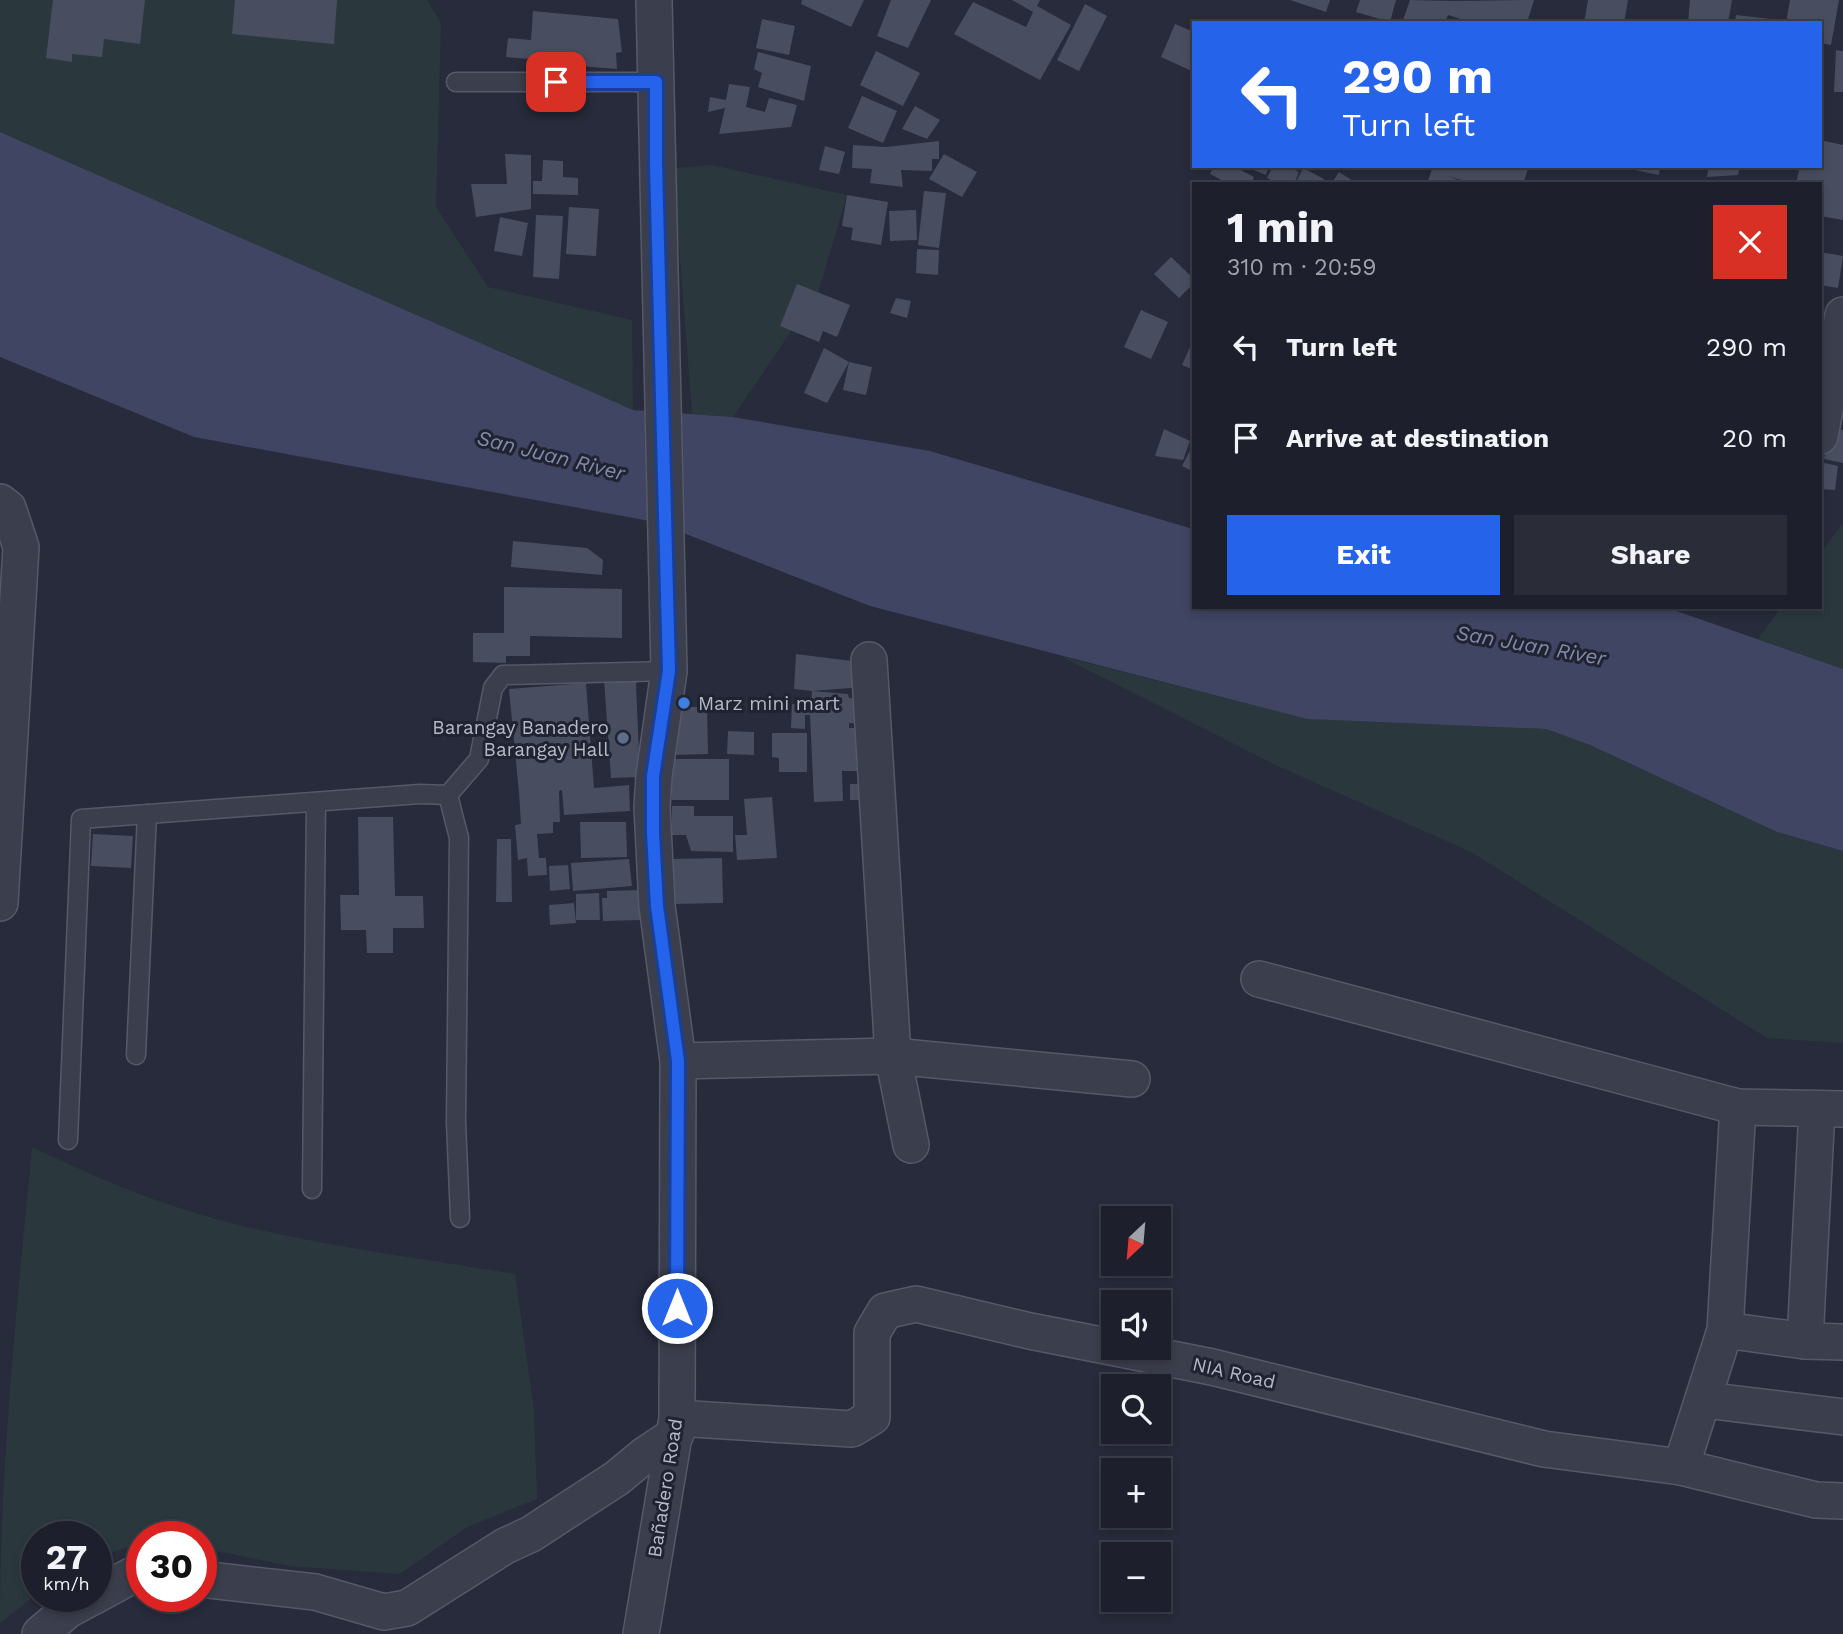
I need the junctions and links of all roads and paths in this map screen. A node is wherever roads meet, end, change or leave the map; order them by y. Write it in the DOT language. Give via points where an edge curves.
graph roads {
  1 [pos="654,0"];
  2 [pos="456,82"];
  3 [pos="656,82"];
  4 [pos="1843,316"];
  5 [pos="1822,426"];
  6 [pos="0,502"];
  7 [pos="869,660"];
  8 [pos="669,671"];
  9 [pos="448,795"];
  10 [pos="316,802"];
  11 [pos="147,814"];
  12 [pos="0,903"];
  13 [pos="1259,979"];
  14 [pos="136,1055"];
  15 [pos="893,1056"];
  16 [pos="678,1061"];
  17 [pos="1132,1079"];
  18 [pos="1738,1107"];
  19 [pos="1830,1109"];
  20 [pos="68,1140"];
  21 [pos="911,1146"];
  22 [pos="312,1189"];
  23 [pos="460,1218"];
  24 [pos="1725,1330"];
  25 [pos="1805,1341"];
  26 [pos="1843,1342"];
  27 [pos="1705,1400"];
  28 [pos="1843,1417"];
  29 [pos="676,1426"];
  30 [pos="1681,1467"];
  31 [pos="1843,1501"];
  32 [pos="217,1582"];
  33 [pos="66,1612"];
  34 [pos="40,1634"];
  35 [pos="641,1634"];
  1 -- 3 [label="street, Bañadero Road"];
  2 -- 3 [label="lane"];
  3 -- 8 [label="street, Bañadero Road"];
  4 -- 5 [label="street"];
  6 -- 12 [label="street" via="8,508 21,547"];
  7 -- 15 [label="street"];
  8 -- 9 [label="lane" via="503,675 493,688 479,759"];
  8 -- 16 [label="street, Bañadero Road" via="653,776 653,833 657,906"];
  9 -- 10 [label="lane"];
  9 -- 23 [label="lane" via="459,838 456,1122"];
  10 -- 11 [label="lane"];
  10 -- 22 [label="lane"];
  11 -- 14 [label="lane"];
  11 -- 20 [label="lane" via="80,819"];
  13 -- 18 [label="street"];
  15 -- 16 [label="street"];
  15 -- 17 [label="street"];
  15 -- 21 [label="street"];
  16 -- 29 [label="street, Bañadero Road"];
  18 -- 19 [label="street"];
  18 -- 24 [label="street"];
  19 -- 25 [label="street"];
  24 -- 25 [label="street"];
  24 -- 27 [label="street"];
  25 -- 26 [label="street"];
  27 -- 28 [label="street"];
  27 -- 30 [label="street"];
  29 -- 30 [label="street, NIA Road" via="852,1429 872,1417 872,1333 884,1311 916,1304 1030,1332 1212,1367 1544,1449"];
  29 -- 32 [label="street" via="617,1478 407,1608 384,1612 315,1592"];
  29 -- 35 [label="street, Bañadero Road"];
  30 -- 31 [label="street, NIA Road" via="1816,1500"];
  33 -- 34 [label="street"];
}
